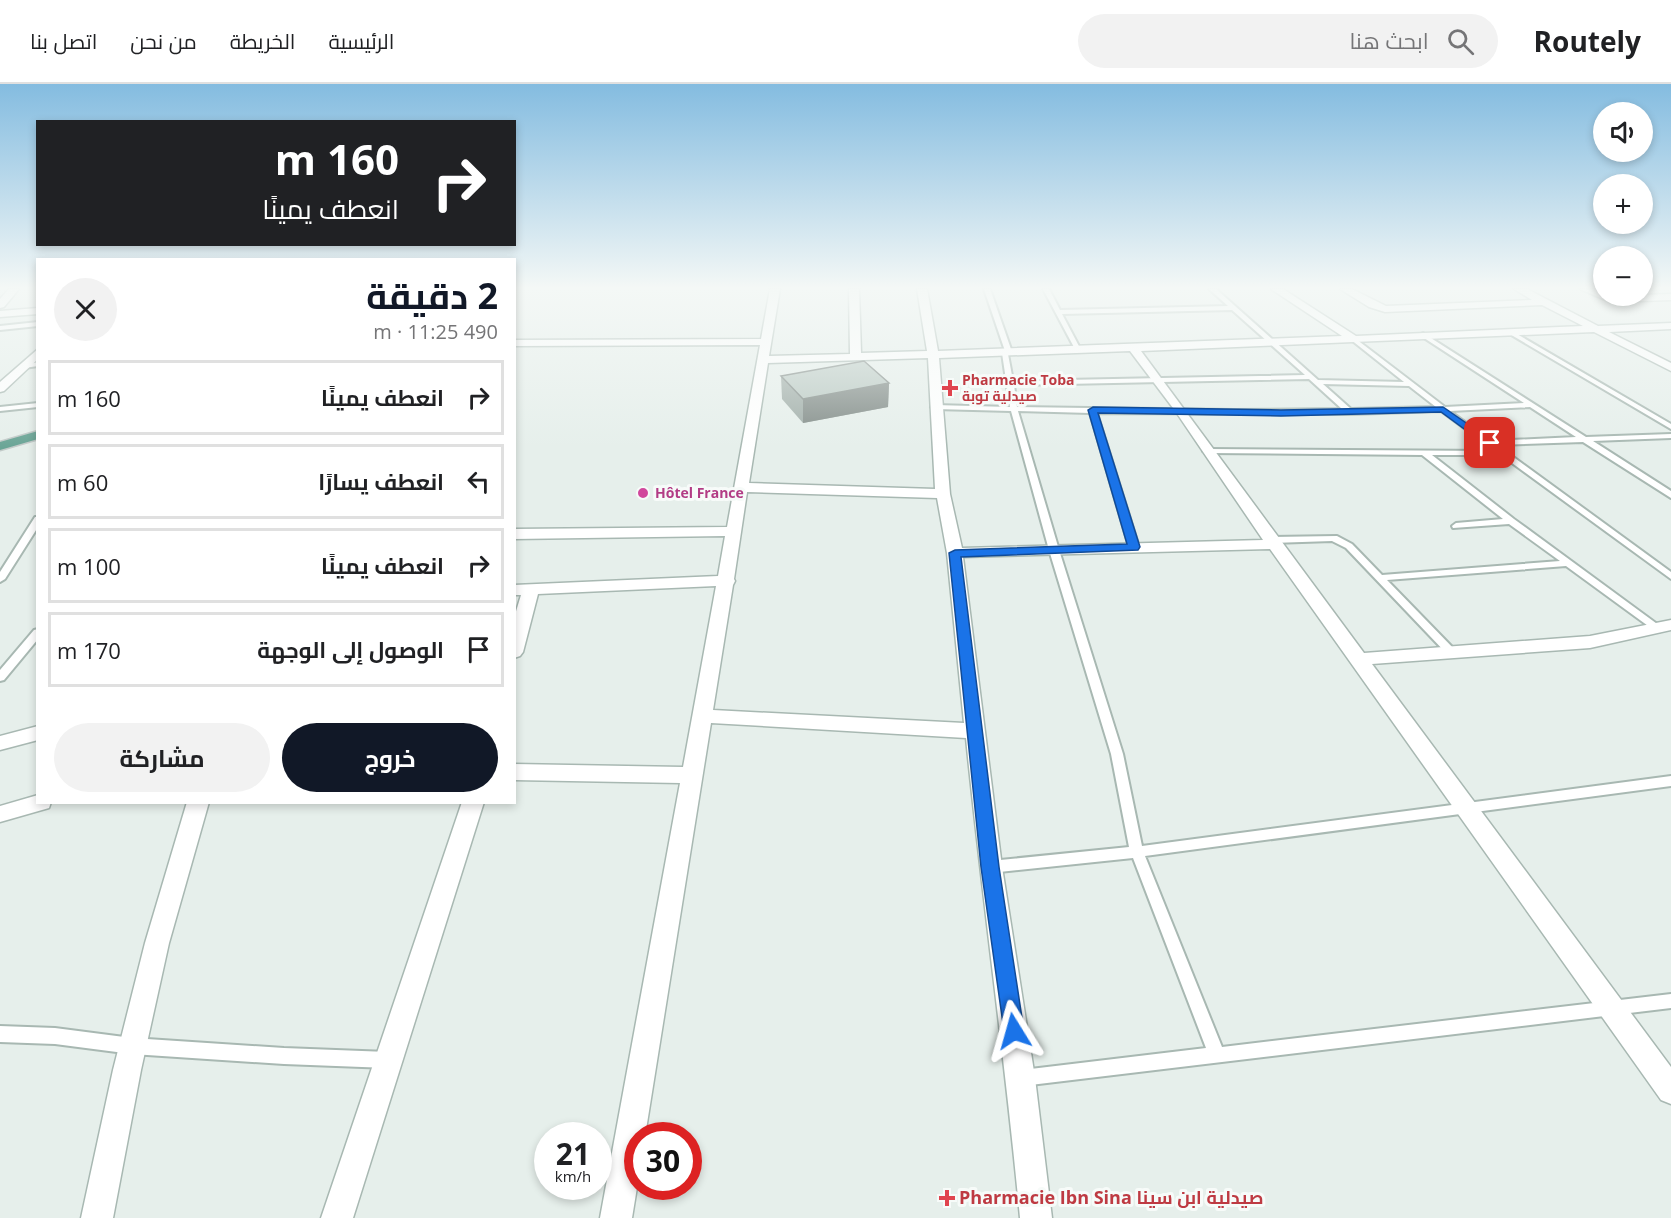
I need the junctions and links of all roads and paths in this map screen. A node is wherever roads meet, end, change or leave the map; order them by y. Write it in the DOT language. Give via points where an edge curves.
graph roads {
  1 [pos="767,342"];
  2 [pos="856,342"];
  3 [pos="931,342"];
  4 [pos="1004,342"];
  5 [pos="1074,342"];
  6 [pos="1270,342"];
  7 [pos="1357,342"];
  8 [pos="1434,342"];
  9 [pos="1527,342"];
  10 [pos="1622,342"];
  11 [pos="519,343"];
  12 [pos="1133,348"];
  13 [pos="1078,350"];
  14 [pos="766,351"];
  15 [pos="1007,352"];
  16 [pos="36,354"];
  17 [pos="933,354"];
  18 [pos="856,357"];
  19 [pos="36,364"];
  20 [pos="24,366"];
  21 [pos="1671,368"];
  22 [pos="1157,380"];
  23 [pos="1312,380"];
  24 [pos="1009,383"];
  25 [pos="1410,384"];
  26 [pos="0,388"];
  27 [pos="36,405"];
  28 [pos="1532,405"];
  29 [pos="935,407"];
  30 [pos="0,409"];
  31 [pos="1014,409"];
  32 [pos="1093,410"];
  33 [pos="1443,410"];
  34 [pos="1182,411"];
  35 [pos="1350,412"];
  36 [pos="1671,427"];
  37 [pos="36,436"];
  38 [pos="1671,436"];
  39 [pos="1586,440"];
  40 [pos="1490,443"];
  41 [pos="0,445"];
  42 [pos="1207,451"];
  43 [pos="1425,453"];
  44 [pos="1503,453"];
  45 [pos="740,487"];
  46 [pos="943,494"];
  47 [pos="1671,495"];
  48 [pos="1511,521"];
  49 [pos="36,522"];
  50 [pos="1456,526"];
  51 [pos="735,531"];
  52 [pos="516,534"];
  53 [pos="1274,542"];
  54 [pos="1134,547"];
  55 [pos="1054,550"];
  56 [pos="955,553"];
  57 [pos="1567,563"];
  58 [pos="1671,576"];
  59 [pos="1379,578"];
  60 [pos="0,579"];
  61 [pos="727,581"];
  62 [pos="523,590"];
  63 [pos="1665,627"];
  64 [pos="36,634"];
  65 [pos="516,638"];
  66 [pos="1452,653"];
  67 [pos="17,656"];
  68 [pos="0,659"];
  69 [pos="1358,659"];
  70 [pos="0,677"];
  71 [pos="701,716"];
  72 [pos="975,730"];
  73 [pos="36,734"];
  74 [pos="0,743"];
  75 [pos="516,772"];
  76 [pos="690,775"];
  77 [pos="1671,781"];
  78 [pos="36,803"];
  79 [pos="197,804"];
  80 [pos="472,804"];
  81 [pos="1467,808"];
  82 [pos="0,814"];
  83 [pos="1137,852"];
  84 [pos="990,867"];
  85 [pos="1671,1001"];
  86 [pos="1610,1007"];
  87 [pos="0,1034"];
  88 [pos="132,1046"];
  89 [pos="1217,1055"];
  90 [pos="388,1060"];
  91 [pos="1021,1078"];
  92 [pos="1671,1090"];
  93 [pos="97,1218"];
  94 [pos="337,1218"];
  95 [pos="616,1218"];
  96 [pos="1036,1218"];
  1 -- 14 [label="street"];
  2 -- 18 [label="street"];
  3 -- 17 [label="street"];
  4 -- 15 [label="lane"];
  5 -- 13 [label="lane"];
  6 -- 12 [label="street"];
  6 -- 23 [label="lane"];
  7 -- 25 [label="lane"];
  8 -- 28 [label="lane"];
  9 -- 36 [label="lane"];
  10 -- 21 [label="street"];
  11 -- 14 [label="street"];
  12 -- 13 [label="street"];
  12 -- 22 [label="street"];
  13 -- 15 [label="street"];
  14 -- 18 [label="street"];
  14 -- 45 [label="street"];
  15 -- 17 [label="street"];
  15 -- 24 [label="lane"];
  16 -- 20 [label="street"];
  17 -- 18 [label="street"];
  17 -- 29 [label="street"];
  19 -- 20 [label="lane"];
  20 -- 26 [label="street"];
  22 -- 23 [label="lane"];
  22 -- 24 [label="lane"];
  22 -- 34 [label="street"];
  23 -- 25 [label="lane"];
  23 -- 35 [label="lane"];
  24 -- 31 [label="lane"];
  25 -- 33 [label="lane"];
  27 -- 30 [label="lane"];
  28 -- 33 [label="lane"];
  28 -- 39 [label="lane"];
  29 -- 31 [label="lane"];
  29 -- 46 [label="street"];
  31 -- 32 [label="lane"];
  31 -- 55 [label="lane"];
  32 -- 34 [label="lane"];
  32 -- 54 [label="lane"];
  33 -- 35 [label="lane"];
  33 -- 40 [label="lane"];
  34 -- 35 [label="lane"];
  34 -- 42 [label="street"];
  37 -- 41 [label="main road"];
  38 -- 39 [label="lane"];
  39 -- 40 [label="lane"];
  39 -- 47 [label="lane"];
  40 -- 44 [label="lane"];
  42 -- 43 [label="lane"];
  42 -- 53 [label="street"];
  43 -- 44 [label="lane"];
  43 -- 48 [label="lane"];
  44 -- 58 [label="lane"];
  45 -- 46 [label="street"];
  45 -- 51 [label="street"];
  46 -- 56 [label="street"];
  48 -- 50 [label="lane"];
  48 -- 57 [label="lane"];
  49 -- 60 [label="lane"];
  51 -- 52 [label="street"];
  51 -- 61 [label="street"];
  53 -- 54 [label="street"];
  53 -- 59 [label="lane" via="1334,538 1349,546"];
  53 -- 69 [label="street"];
  54 -- 55 [label="street"];
  55 -- 56 [label="street"];
  55 -- 83 [label="lane" via="1117,754"];
  56 -- 72 [label="street"];
  57 -- 59 [label="lane"];
  57 -- 63 [label="lane"];
  59 -- 66 [label="lane"];
  61 -- 62 [label="street"];
  61 -- 71 [label="street"];
  62 -- 65 [label="street"];
  63 -- 66 [label="street" via="1590,642"];
  64 -- 67 [label="lane"];
  66 -- 69 [label="street"];
  67 -- 68 [label="lane"];
  67 -- 70 [label="lane"];
  69 -- 81 [label="street"];
  71 -- 72 [label="street"];
  71 -- 76 [label="street"];
  72 -- 84 [label="street"];
  73 -- 74 [label="street"];
  75 -- 76 [label="street"];
  76 -- 95 [label="street"];
  77 -- 81 [label="lane"];
  78 -- 82 [label="street"];
  79 -- 88 [label="street"];
  80 -- 90 [label="street"];
  81 -- 83 [label="lane"];
  81 -- 86 [label="street"];
  83 -- 84 [label="lane"];
  83 -- 89 [label="lane"];
  84 -- 91 [label="street"];
  85 -- 86 [label="lane"];
  86 -- 89 [label="lane"];
  86 -- 92 [label="street"];
  87 -- 88 [label="lane"];
  88 -- 90 [label="lane"];
  88 -- 93 [label="street"];
  89 -- 91 [label="lane"];
  90 -- 94 [label="street"];
  91 -- 96 [label="street"];
}
